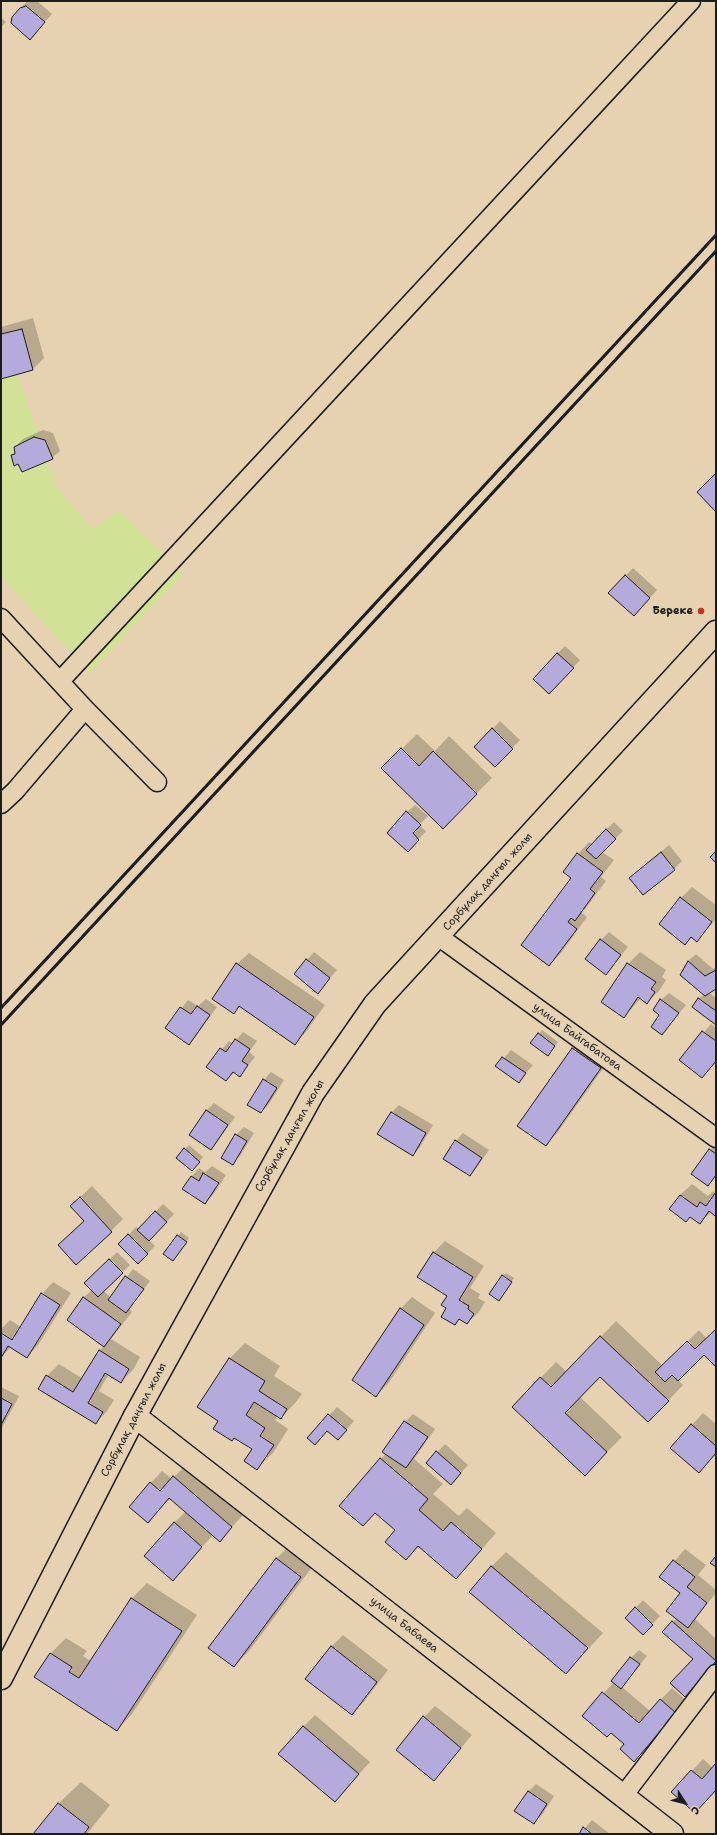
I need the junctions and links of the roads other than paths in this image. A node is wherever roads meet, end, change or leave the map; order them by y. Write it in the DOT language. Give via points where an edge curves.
graph roads {
  1 [pos="691,1"];
  2 [pos="1,618"];
  3 [pos="716,632"];
  4 [pos="60,680"];
  5 [pos="85,709"];
  6 [pos="157,782"];
  7 [pos="1,804"];
  8 [pos="438,936"];
  9 [pos="716,1138"];
  10 [pos="135,1416"];
  11 [pos="716,1674"];
  12 [pos="1,1678"];
  13 [pos="622,1796"];
  14 [pos="672,1834"];
  1 -- 4 [label="street"];
  2 -- 4 [label="street"];
  3 -- 8 [label="main road, Сорбұлақ даңғыл жолы"];
  4 -- 5 [label="street"];
  5 -- 6 [label="street"];
  5 -- 7 [label="street"];
  8 -- 9 [label="street, улица Байгабатова"];
  8 -- 10 [label="main road, Сорбұлақ даңғыл жолы" via="375,1004 313,1093"];
  10 -- 12 [label="main road, Сорбұлақ даңғыл жолы"];
  10 -- 13 [label="main road, улица Бабаева"];
  11 -- 13 [label="street"];
  13 -- 14 [label="main road, улица Бабаева"];
}
